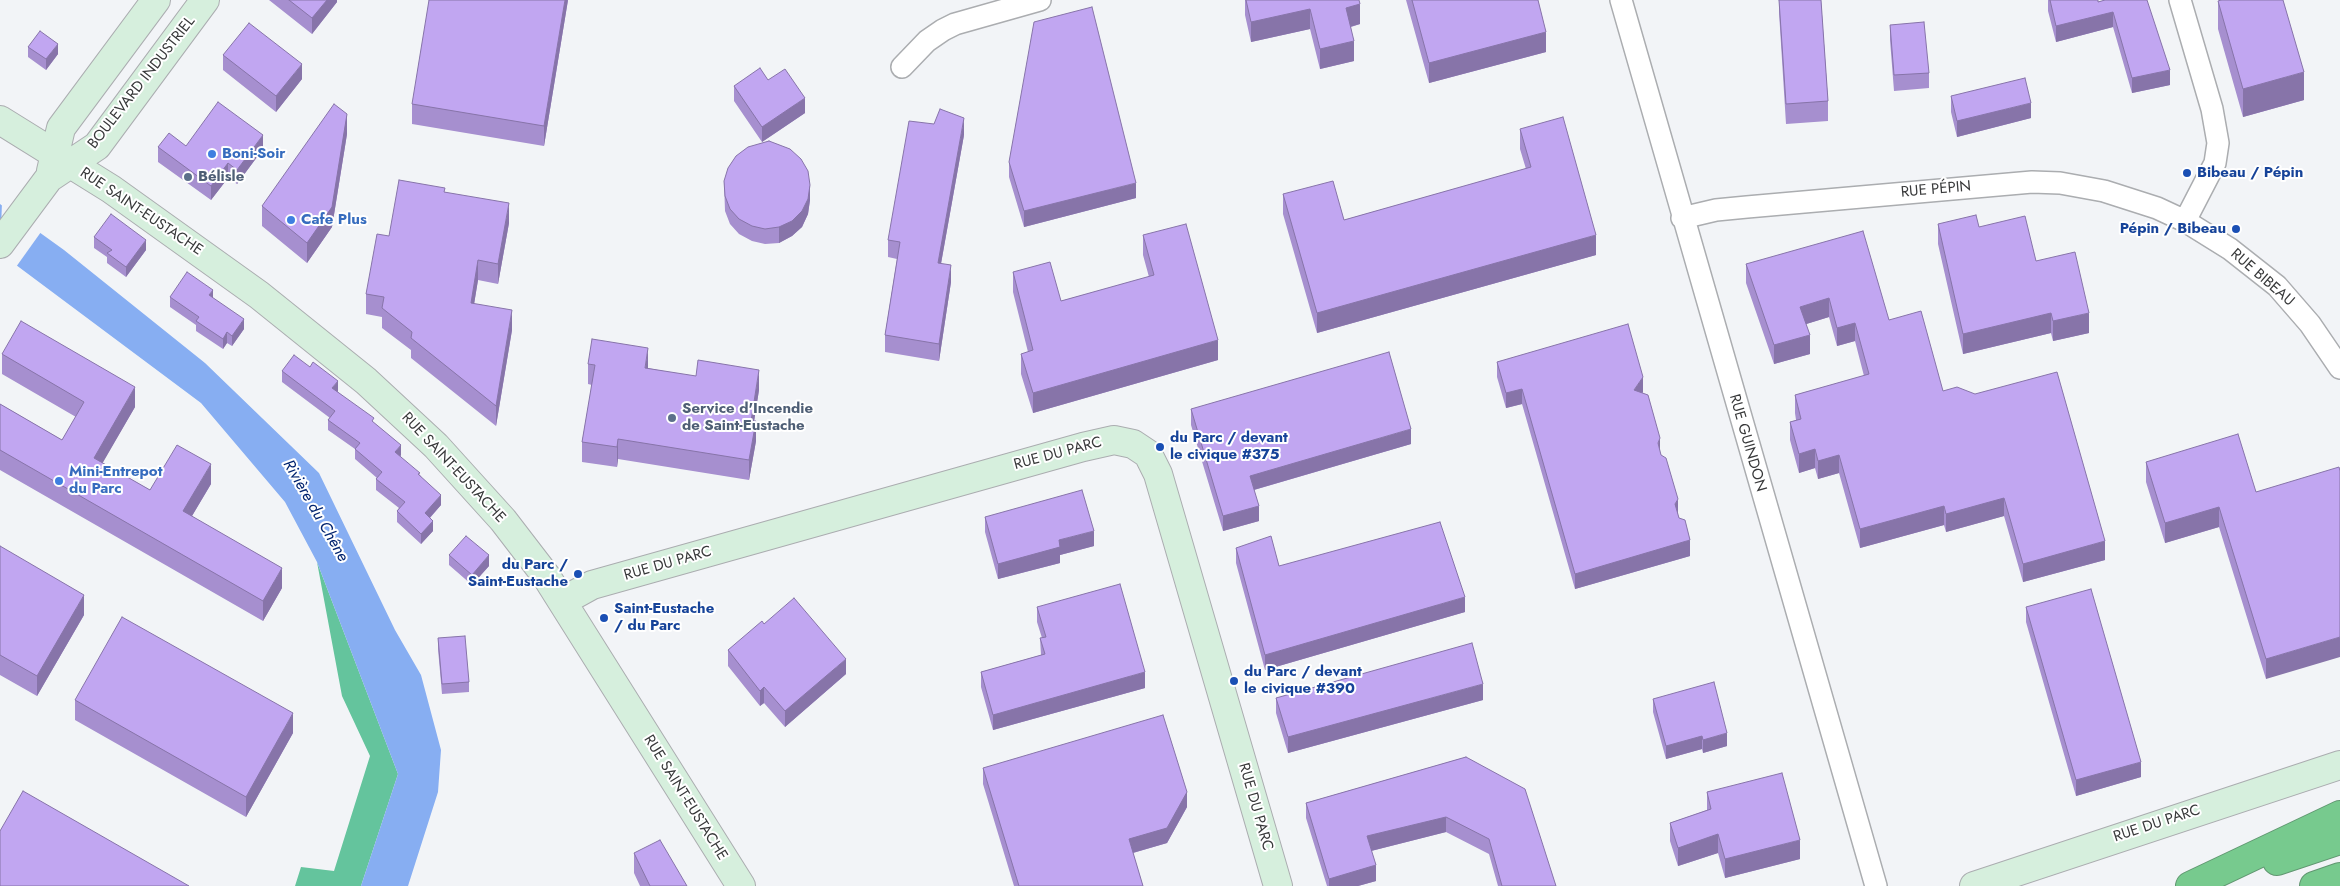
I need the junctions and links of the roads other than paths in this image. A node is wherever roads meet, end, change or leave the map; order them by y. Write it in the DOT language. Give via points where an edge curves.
graph roads {
  1 [pos="156,0"];
  2 [pos="205,0"];
  3 [pos="1040,0"];
  4 [pos="1620,0"];
  5 [pos="2180,0"];
  6 [pos="902,67"];
  7 [pos="0,120"];
  8 [pos="58,165"];
  9 [pos="1682,218"];
  10 [pos="2185,221"];
  11 [pos="0,244"];
  12 [pos="2340,368"];
  13 [pos="563,601"];
  14 [pos="2340,765"];
  15 [pos="2340,815"];
  16 [pos="2340,840"];
  17 [pos="2340,878"];
  18 [pos="741,886"];
  19 [pos="1278,886"];
  20 [pos="1876,886"];
  21 [pos="1974,886"];
  22 [pos="2190,886"];
  23 [pos="2200,886"];
  24 [pos="2314,886"];
  1 -- 8 [label="street, BOULEVARD INDUSTRIEL" via="61,128"];
  2 -- 8 [label="street, BOULEVARD INDUSTRIEL" via="97,146"];
  3 -- 6 [label="street" via="943,30 927,41"];
  4 -- 9 [label="street, RUE GUINDON"];
  5 -- 10 [label="street" via="2212,109 2218,143 2216,164"];
  7 -- 8 [label="street, RUE SAINT-EUSTACHE"];
  8 -- 11 [label="street, BOULEVARD INDUSTRIEL"];
  8 -- 13 [label="street, RUE SAINT-EUSTACHE" via="111,189 294,322 366,381 420,431 485,500 537,563"];
  9 -- 10 [label="street, RUE PÉPIN" via="1716,210 2032,182 2104,191 2158,208"];
  9 -- 20 [label="street, RUE GUINDON"];
  10 -- 12 [label="street, RUE BIBEAU" via="2230,249 2277,286 2310,324"];
  13 -- 18 [label="street, RUE SAINT-EUSTACHE"];
  13 -- 19 [label="street, RUE DU PARC" via="592,586 1091,444 1114,440 1133,444 1148,454 1156,466"];
  14 -- 21 [label="street, RUE DU PARC"];
  15 -- 22 [label="highway"];
  16 -- 23 [label="highway"];
  17 -- 24 [label="highway"];
}
